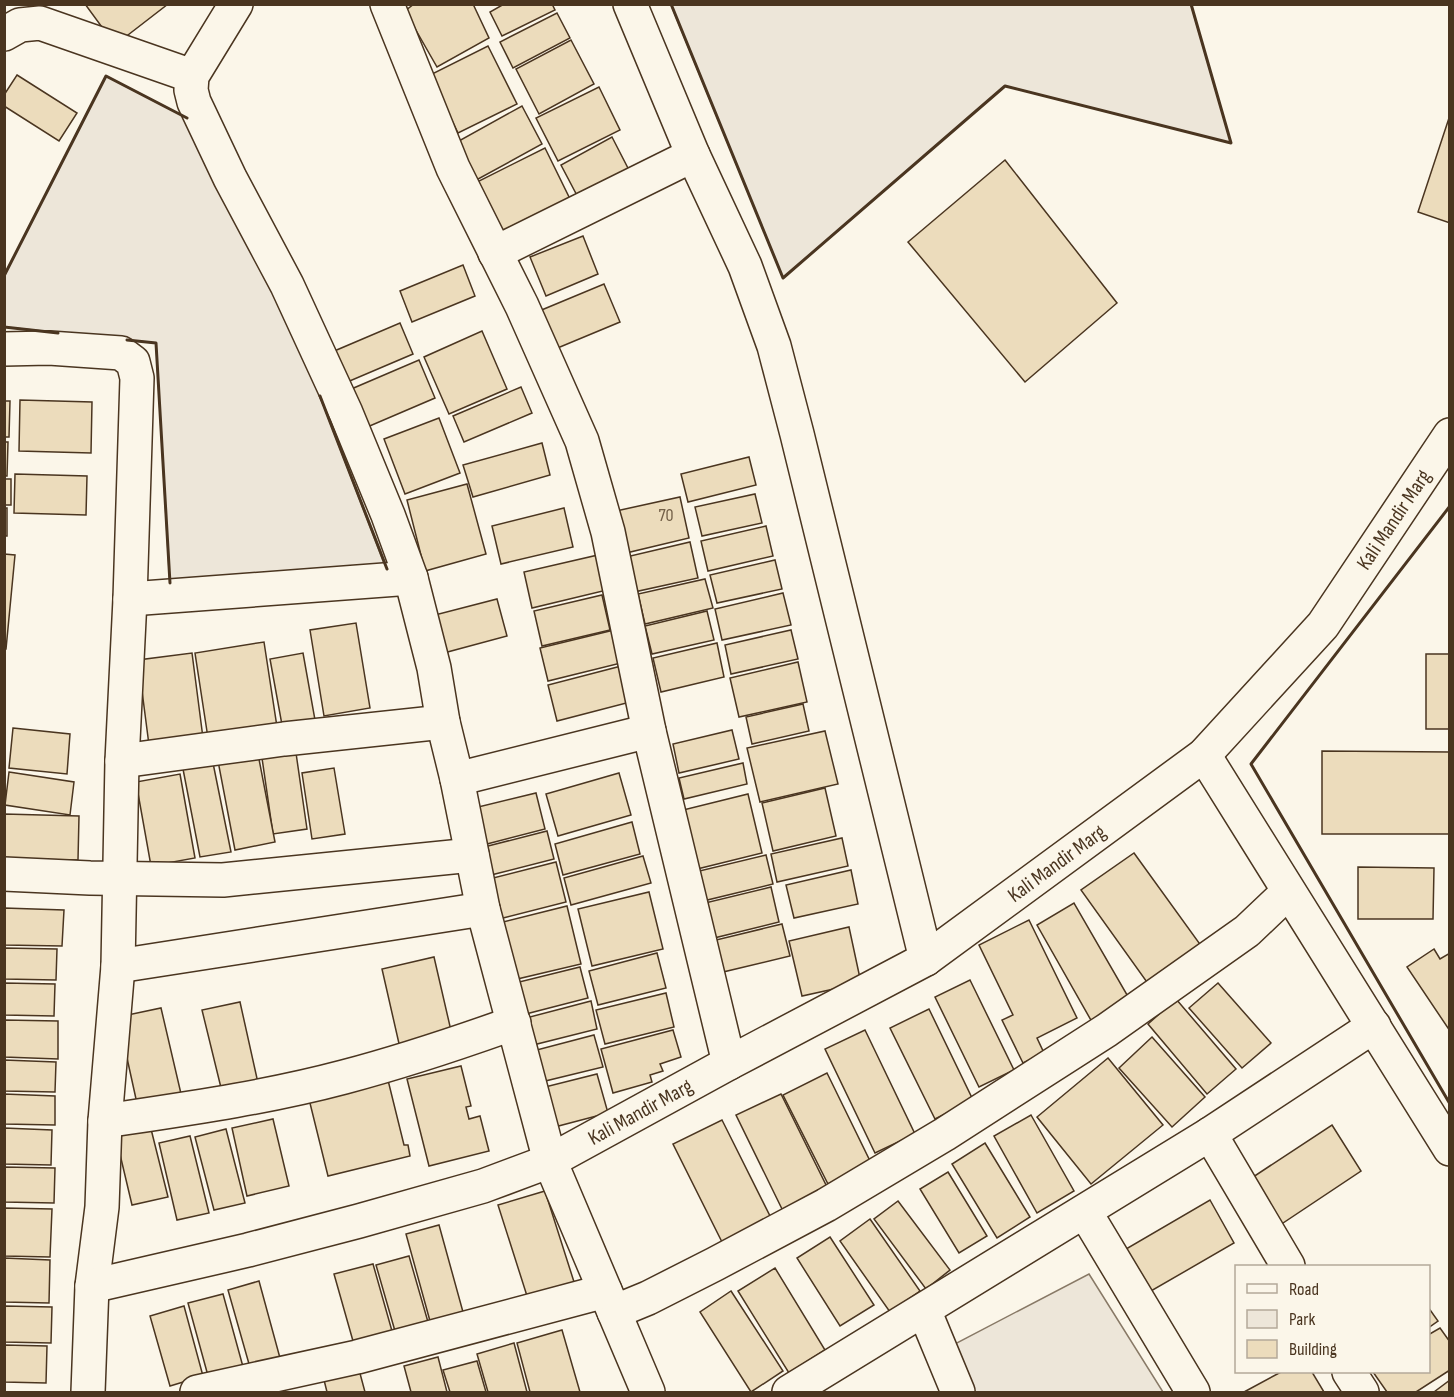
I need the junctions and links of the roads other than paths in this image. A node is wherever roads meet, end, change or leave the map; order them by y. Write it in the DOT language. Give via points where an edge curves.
graph roads {
  1 [pos="236,4"];
  2 [pos="387,4"];
  3 [pos="630,4"];
  4 [pos="4,34"];
  5 [pos="192,76"];
  6 [pos="693,155"];
  7 [pos="495,252"];
  8 [pos="4,348"];
  9 [pos="1449,435"];
  10 [pos="411,578"];
  11 [pos="130,599"];
  12 [pos="443,722"];
  13 [pos="649,731"];
  14 [pos="1204,755"];
  15 [pos="122,761"];
  16 [pos="457,780"];
  17 [pos="472,855"];
  18 [pos="4,874"];
  19 [pos="120,878"];
  20 [pos="1288,892"];
  21 [pos="483,909"];
  22 [pos="926,959"];
  23 [pos="118,966"];
  24 [pos="514,1023"];
  25 [pos="1374,1026"];
  26 [pos="729,1063"];
  27 [pos="105,1121"];
  28 [pos="1210,1134"];
  29 [pos="1449,1149"];
  30 [pos="550,1161"];
  31 [pos="1085,1212"];
  32 [pos="1287,1265"];
  33 [pos="92,1286"];
  34 [pos="609,1301"];
  35 [pos="924,1310"];
  36 [pos="1350,1373"];
  37 [pos="88,1392"];
  38 [pos="197,1392"];
  39 [pos="648,1392"];
  40 [pos="789,1392"];
  41 [pos="958,1392"];
  42 [pos="1193,1392"];
  43 [pos="1362,1392"];
  1 -- 5 [label="street"];
  2 -- 7 [label="street" via="453,168"];
  3 -- 6 [label="street"];
  4 -- 5 [label="street" via="20,25 40,23"];
  5 -- 10 [label="street" via="194,102 287,285 346,413"];
  6 -- 7 [label="street"];
  6 -- 22 [label="street" via="745,266 774,346"];
  7 -- 13 [label="street" via="582,441 608,532"];
  8 -- 11 [label="street" via="121,353 133,362 137,378"];
  9 -- 14 [label="street, Kali Mandir Marg" via="1323,625"];
  10 -- 11 [label="street"];
  10 -- 12 [label="street"];
  11 -- 15 [label="street"];
  12 -- 15 [label="street"];
  12 -- 16 [label="street"];
  13 -- 16 [label="street"];
  13 -- 26 [label="street"];
  14 -- 20 [label="street"];
  14 -- 22 [label="street, Kali Mandir Marg"];
  15 -- 19 [label="street"];
  16 -- 17 [label="street"];
  17 -- 19 [label="street" via="223,880"];
  17 -- 21 [label="street"];
  18 -- 19 [label="street"];
  19 -- 23 [label="street"];
  20 -- 25 [label="street"];
  20 -- 34 [label="street" via="1247,930 1107,1030 945,1134 826,1205 648,1298"];
  21 -- 23 [label="street"];
  21 -- 24 [label="street"];
  22 -- 26 [label="street, Kali Mandir Marg"];
  23 -- 27 [label="street"];
  24 -- 27 [label="street" via="344,1077 213,1105"];
  24 -- 30 [label="street"];
  25 -- 28 [label="street"];
  25 -- 29 [label="street"];
  26 -- 30 [label="street, Kali Mandir Marg"];
  27 -- 33 [label="street" via="102,1207"];
  28 -- 31 [label="street"];
  28 -- 32 [label="street"];
  30 -- 33 [label="street, Kali Mandir Marg" via="483,1186 359,1221"];
  30 -- 34 [label="street"];
  31 -- 35 [label="street"];
  31 -- 42 [label="street"];
  33 -- 37 [label="street"];
  34 -- 38 [label="street" via="422,1338 357,1357"];
  34 -- 39 [label="street"];
  35 -- 40 [label="street"];
  35 -- 41 [label="street"];
  36 -- 43 [label="street"];
}
